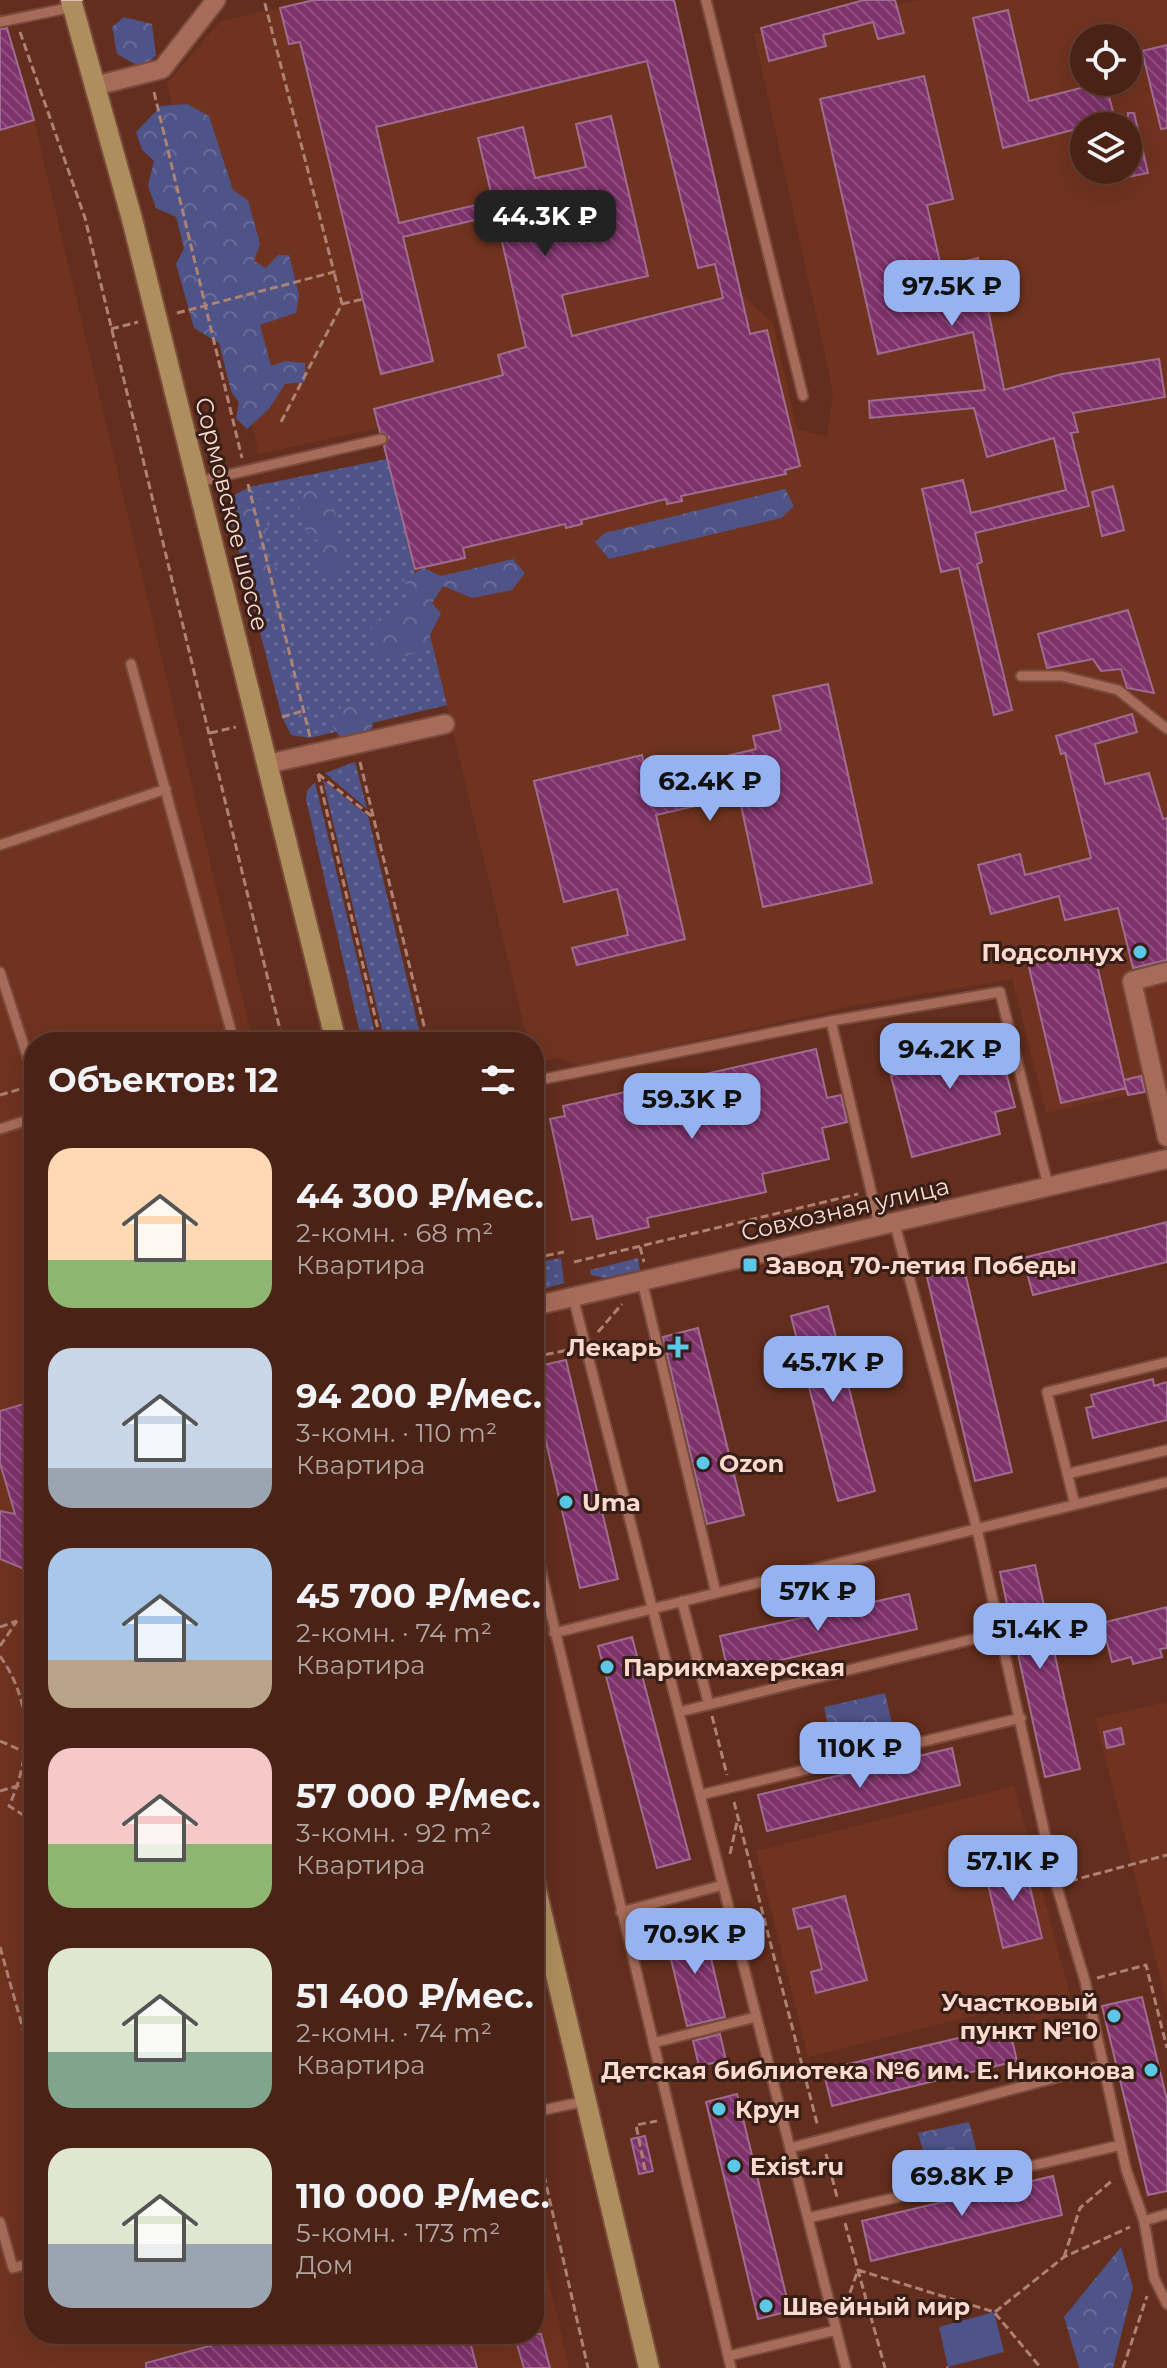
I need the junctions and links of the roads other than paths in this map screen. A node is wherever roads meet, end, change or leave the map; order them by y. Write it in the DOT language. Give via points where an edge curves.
graph roads {
  1 [pos="216,0"];
  2 [pos="706,0"];
  3 [pos="72,4"];
  4 [pos="0,22"];
  5 [pos="95,86"];
  6 [pos="803,396"];
  7 [pos="382,439"];
  8 [pos="197,482"];
  9 [pos="131,664"];
  10 [pos="1021,676"];
  11 [pos="445,724"];
  12 [pos="1167,729"];
  13 [pos="267,764"];
  14 [pos="166,789"];
  15 [pos="0,845"];
  16 [pos="0,972"];
  17 [pos="1167,972"];
  18 [pos="831,1021"];
  19 [pos="231,1032"];
  20 [pos="334,1032"];
  21 [pos="24,1046"];
  22 [pos="544,1079"];
  23 [pos="24,1121"];
  24 [pos="0,1129"];
  25 [pos="1167,1137"];
  26 [pos="1167,1159"];
  27 [pos="1048,1186"];
  28 [pos="886,1223"];
  29 [pos="644,1275"];
  30 [pos="573,1297"];
  31 [pos="544,1304"];
  32 [pos="1167,1362"];
  33 [pos="1167,1450"];
  34 [pos="1067,1474"];
  35 [pos="1167,1482"];
  36 [pos="1075,1505"];
  37 [pos="977,1529"];
  38 [pos="544,1588"];
  39 [pos="716,1593"];
  40 [pos="682,1601"];
  41 [pos="652,1609"];
  42 [pos="1002,1632"];
  43 [pos="554,1633"];
  44 [pos="709,1705"];
  45 [pos="679,1712"];
  46 [pos="1021,1718"];
  47 [pos="700,1795"];
  48 [pos="723,1885"];
  49 [pos="621,1912"];
  50 [pos="544,1923"];
  51 [pos="756,2017"];
  52 [pos="653,2043"];
  53 [pos="1104,2065"];
  54 [pos="586,2101"];
  55 [pos="544,2110"];
  56 [pos="1121,2145"];
  57 [pos="790,2148"];
  58 [pos="1167,2214"];
  59 [pos="808,2218"];
  60 [pos="1144,2221"];
  61 [pos="0,2222"];
  62 [pos="24,2265"];
  63 [pos="1167,2304"];
  64 [pos="836,2330"];
  65 [pos="728,2356"];
  66 [pos="649,2368"];
  67 [pos="731,2368"];
  68 [pos="846,2368"];
  1 -- 5 [label="street" via="162,69"];
  2 -- 6 [label="lane"];
  3 -- 4 [label="lane"];
  3 -- 5 [label="main road, Сормовское шоссе"];
  5 -- 8 [label="main road, Сормовское шоссе"];
  7 -- 8 [label="lane"];
  8 -- 13 [label="main road, Сормовское шоссе"];
  9 -- 14 [label="lane"];
  10 -- 12 [label="lane" via="1062,676 1118,690"];
  11 -- 13 [label="street"];
  13 -- 20 [label="main road, Сормовское шоссе"];
  14 -- 15 [label="lane"];
  14 -- 19 [label="lane"];
  16 -- 21 [label="lane"];
  17 -- 25 [label="street" via="1132,981"];
  18 -- 22 [label="lane"];
  18 -- 27 [label="lane" via="1000,992"];
  18 -- 28 [label="lane" via="872,1191"];
  23 -- 24 [label="lane"];
  26 -- 27 [label="street, Совхозная улица"];
  27 -- 28 [label="street, Совхозная улица"];
  28 -- 29 [label="street, Совхозная улица"];
  28 -- 37 [label="lane"];
  29 -- 30 [label="street, Совхозная улица"];
  29 -- 39 [label="lane"];
  30 -- 31 [label="street, Совхозная улица"];
  30 -- 41 [label="lane"];
  32 -- 34 [label="lane" via="1047,1392"];
  33 -- 34 [label="lane"];
  34 -- 36 [label="lane"];
  35 -- 36 [label="lane"];
  36 -- 37 [label="lane"];
  37 -- 39 [label="lane"];
  37 -- 42 [label="lane"];
  38 -- 43 [label="lane"];
  39 -- 40 [label="lane"];
  40 -- 41 [label="lane"];
  40 -- 44 [label="lane"];
  41 -- 43 [label="lane"];
  41 -- 45 [label="lane"];
  42 -- 44 [label="lane"];
  42 -- 46 [label="lane"];
  43 -- 49 [label="lane"];
  44 -- 45 [label="lane"];
  45 -- 47 [label="lane"];
  46 -- 47 [label="lane"];
  46 -- 53 [label="lane" via="1056,1884"];
  47 -- 48 [label="lane"];
  48 -- 49 [label="lane"];
  48 -- 51 [label="lane"];
  49 -- 52 [label="lane"];
  50 -- 54 [label="main road"];
  51 -- 52 [label="lane"];
  51 -- 57 [label="lane"];
  52 -- 65 [label="lane"];
  53 -- 56 [label="lane"];
  53 -- 57 [label="lane"];
  54 -- 55 [label="lane"];
  54 -- 66 [label="main road"];
  56 -- 59 [label="lane"];
  56 -- 60 [label="lane"];
  57 -- 59 [label="lane"];
  58 -- 60 [label="lane"];
  59 -- 64 [label="lane"];
  60 -- 63 [label="lane" via="1154,2278"];
  61 -- 62 [label="lane" via="13,2268"];
  64 -- 65 [label="lane"];
  64 -- 68 [label="lane"];
  65 -- 67 [label="lane"];
}
